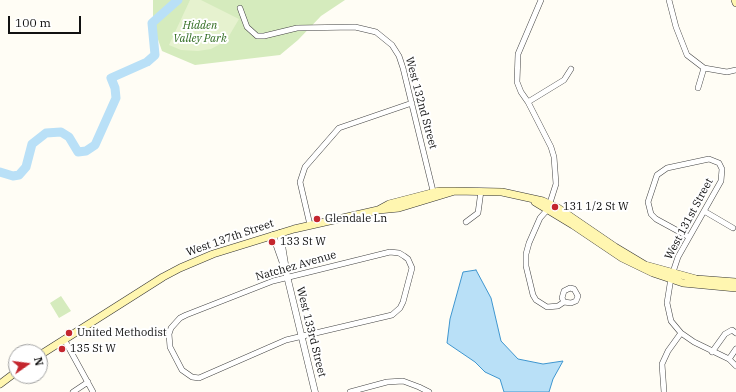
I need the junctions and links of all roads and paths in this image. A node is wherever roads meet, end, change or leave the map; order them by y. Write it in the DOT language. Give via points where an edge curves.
graph roads {
  1 [pos="541,0"];
  2 [pos="669,0"];
  3 [pos="735,0"];
  4 [pos="736,3"];
  5 [pos="240,8"];
  6 [pos="704,68"];
  7 [pos="571,69"];
  8 [pos="736,70"];
  9 [pos="698,88"];
  10 [pos="528,102"];
  11 [pos="412,103"];
  12 [pos="481,191"];
  13 [pos="434,195"];
  14 [pos="549,207"];
  15 [pos="704,211"];
  16 [pos="466,222"];
  17 [pos="310,225"];
  18 [pos="733,228"];
  19 [pos="280,233"];
  20 [pos="273,235"];
  21 [pos="689,237"];
  22 [pos="288,276"];
  23 [pos="671,277"];
  24 [pos="735,285"];
  25 [pos="564,302"];
  26 [pos="681,332"];
  27 [pos="736,333"];
  28 [pos="302,336"];
  29 [pos="64,339"];
  30 [pos="736,349"];
  31 [pos="48,350"];
  32 [pos="712,352"];
  33 [pos="729,359"];
  34 [pos="736,366"];
  35 [pos="88,382"];
  36 [pos="73,392"];
  37 [pos="93,392"];
  38 [pos="315,392"];
  39 [pos="350,392"];
  40 [pos="429,392"];
  41 [pos="664,392"];
  1 -- 10 [label="street" via="518,54 518,82"];
  2 -- 6 [label="street" via="687,55"];
  3 -- 4 [label="main road"];
  5 -- 11 [label="street, West 132nd Street" via="247,27 257,36 317,27 355,27 376,32 392,44 399,56"];
  6 -- 8 [label="street" via="727,72"];
  6 -- 9 [label="street"];
  7 -- 10 [label="street" via="564,80"];
  10 -- 14 [label="street" via="554,157 556,184"];
  11 -- 13 [label="street, West 132nd Street"];
  11 -- 17 [label="street" via="339,128 310,162 302,172 300,182"];
  12 -- 13 [label="main road, West 137th Street" via="455,191"];
  12 -- 14 [label="main road, West 137th Street" via="502,192"];
  12 -- 16 [label="street" via="478,213"];
  13 -- 17 [label="main road, West 137th Street" via="399,208"];
  14 -- 23 [label="main road, West 137th Street" via="622,258"];
  14 -- 25 [label="street" via="540,218 529,243 526,266 536,300 547,307 558,306"];
  15 -- 18 [label="street"];
  15 -- 21 [label="street, West 131st Street"];
  15 -- 21 [label="street, West 131st Street" via="721,180 722,169 714,160 704,159 667,168 657,175 648,202 651,214"];
  17 -- 19 [label="main road, West 137th Street"];
  19 -- 20 [label="main road, West 137th Street"];
  19 -- 22 [label="street, West 133rd Street"];
  20 -- 22 [label="street, West 133rd Street"];
  20 -- 29 [label="main road, West 137th Street" via="219,252 180,268"];
  21 -- 23 [label="street, West 131st Street"];
  22 -- 28 [label="street, West 133rd Street"];
  22 -- 28 [label="street, Natchez Avenue" via="394,252 404,256 410,263 411,275 407,290 400,308 392,315"];
  22 -- 28 [label="street, Natchez Avenue" via="180,318 169,334 170,347 186,375 199,378 286,340"];
  23 -- 24 [label="main road, West 137th Street"];
  23 -- 26 [label="street, West 131st Street" via="667,303 671,321"];
  26 -- 32 [label="street, West 131st Street"];
  26 -- 41 [label="street" via="662,364"];
  27 -- 32 [label="street" via="732,330 725,334"];
  28 -- 38 [label="street, West 133rd Street"];
  29 -- 31 [label="main road, West 137th Street"];
  29 -- 35 [label="street"];
  30 -- 33 [label="street"];
  32 -- 33 [label="street, West 131st Street"];
  33 -- 34 [label="street, West 131st Street"];
  35 -- 36 [label="street"];
  35 -- 37 [label="street"];
  39 -- 40 [label="street" via="387,382 403,381"];
}
